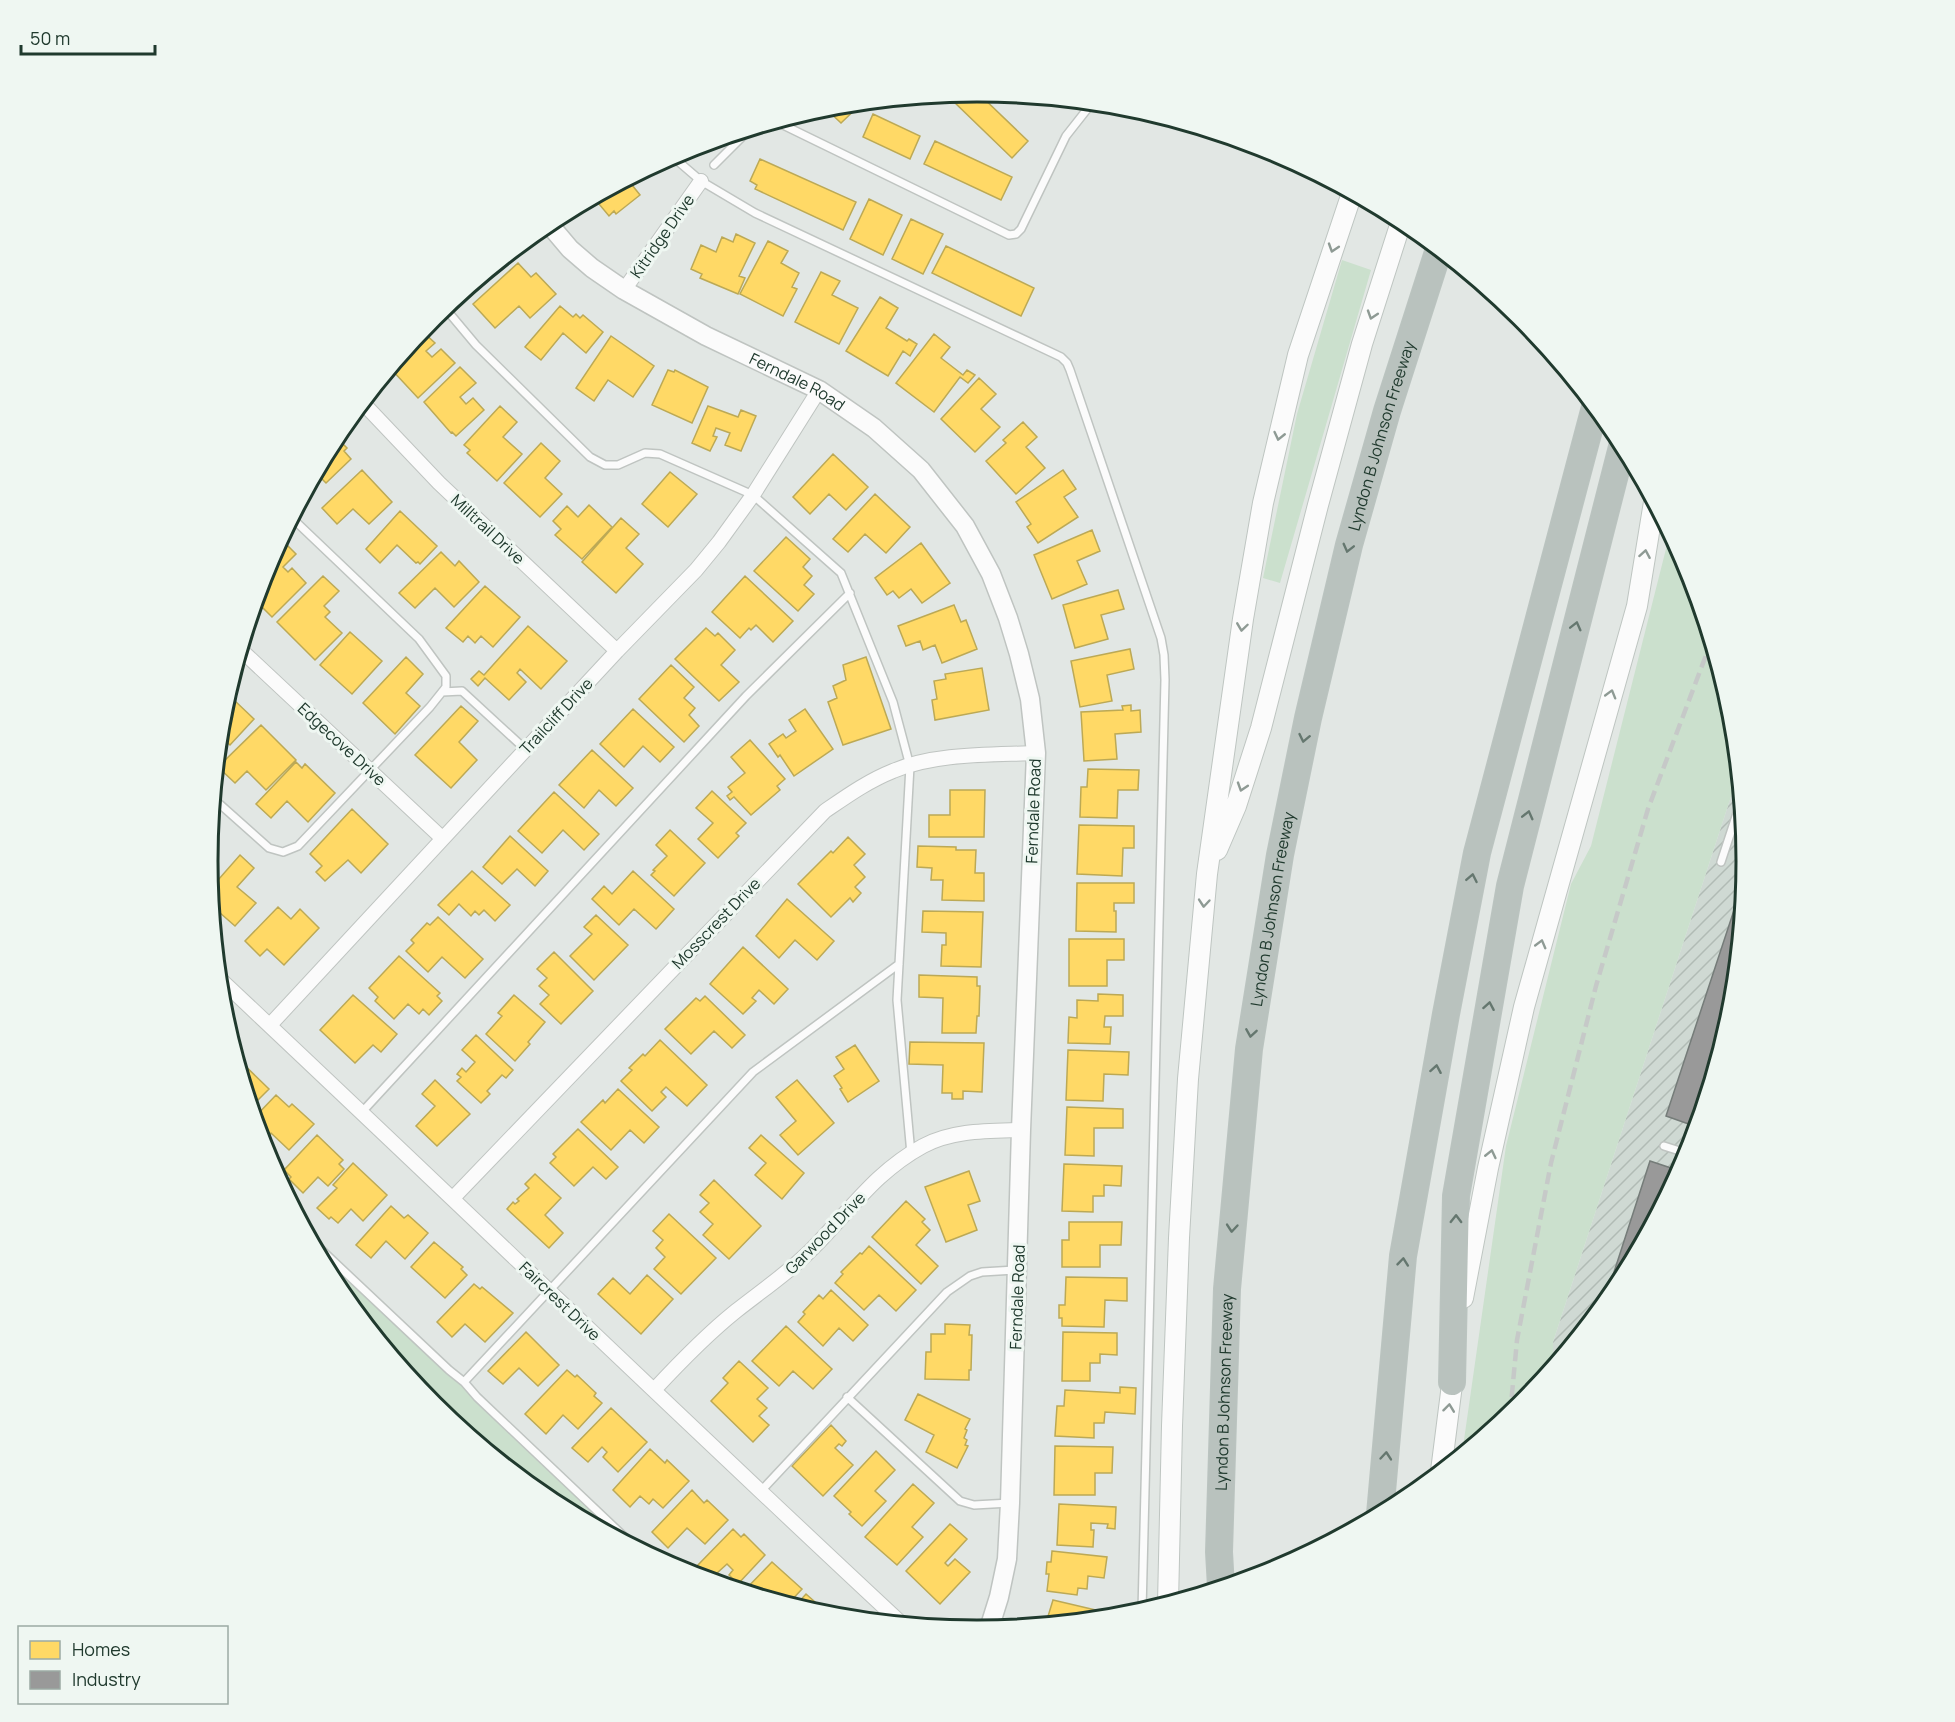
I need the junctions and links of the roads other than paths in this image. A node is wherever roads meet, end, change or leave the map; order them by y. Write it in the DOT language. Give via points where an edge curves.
graph roads {
  1 [pos="1087,110"];
  2 [pos="787,127"];
  3 [pos="738,141"];
  4 [pos="680,163"];
  5 [pos="714,165"];
  6 [pos="700,181"];
  7 [pos="1353,202"];
  8 [pos="1399,230"];
  9 [pos="555,231"];
  10 [pos="1437,257"];
  11 [pos="624,290"];
  12 [pos="451,315"];
  13 [pos="819,390"];
  14 [pos="368,409"];
  15 [pos="1593,416"];
  16 [pos="1620,456"];
  17 [pos="753,495"];
  18 [pos="1652,514"];
  19 [pos="298,524"];
  20 [pos="850,593"];
  21 [pos="617,651"];
  22 [pos="247,656"];
  23 [pos="442,692"];
  24 [pos="525,749"];
  25 [pos="1035,753"];
  26 [pos="910,766"];
  27 [pos="370,771"];
  28 [pos="221,805"];
  29 [pos="1735,819"];
  30 [pos="442,838"];
  31 [pos="1721,862"];
  32 [pos="1207,874"];
  33 [pos="899,964"];
  34 [pos="230,988"];
  35 [pos="270,1025"];
  36 [pos="362,1112"];
  37 [pos="1021,1130"];
  38 [pos="1664,1146"];
  39 [pos="1679,1151"];
  40 [pos="911,1154"];
  41 [pos="453,1198"];
  42 [pos="332,1260"];
  43 [pos="1018,1270"];
  44 [pos="549,1290"];
  45 [pos="464,1382"];
  46 [pos="1452,1382"];
  47 [pos="654,1390"];
  48 [pos="847,1397"];
  49 [pos="1442,1461"];
  50 [pos="760,1492"];
  51 [pos="1010,1503"];
  52 [pos="1381,1503"];
  53 [pos="613,1526"];
  54 [pos="1221,1580"];
  55 [pos="1168,1595"];
  56 [pos="1142,1601"];
  57 [pos="893,1615"];
  58 [pos="992,1619"];
  1 -- 2 [label="lane" via="1066,136 1021,229 1009,235"];
  3 -- 5 [label="lane"];
  4 -- 6 [label="lane"];
  6 -- 11 [label="street, Kitridge Drive"];
  6 -- 56 [label="lane" via="755,213 1061,357 1070,370 1161,638 1165,680"];
  7 -- 32 [label="main road, one-way" via="1298,355 1263,503"];
  8 -- 32 [label="main road, one-way" via="1362,344 1261,728 1236,806"];
  9 -- 11 [label="street, Ferndale Road" via="592,268"];
  10 -- 54 [label="highway, Lyndon B Johnson Freeway, one-way" via="1349,545 1308,718 1276,878 1249,1049 1227,1289"];
  11 -- 13 [label="street, Ferndale Road" via="706,336"];
  12 -- 17 [label="lane" via="590,458 605,465 618,465 645,453 660,454"];
  13 -- 17 [label="street, Trailcliff Drive"];
  13 -- 25 [label="street, Ferndale Road" via="874,428 921,470 965,526 991,574 1008,618 1030,699"];
  14 -- 21 [label="street, Milltrail Drive" via="439,483"];
  52 -- 15 [label="highway, one-way" via="1403,1256 1452,979 1477,853"];
  46 -- 16 [label="highway, one-way" via="1456,1196 1510,886"];
  17 -- 20 [label="lane" via="841,573"];
  17 -- 21 [label="street, Trailcliff Drive" via="696,570"];
  46 -- 18 [label="main road, one-way" via="1463,1293 1521,1018 1636,606"];
  19 -- 23 [label="lane" via="418,639 446,676"];
  20 -- 26 [label="lane" via="893,702"];
  20 -- 36 [label="lane" via="746,696"];
  21 -- 24 [label="street, Trailcliff Drive"];
  22 -- 27 [label="street, Edgecove Drive"];
  23 -- 24 [label="lane" via="462,691"];
  23 -- 27 [label="lane"];
  24 -- 30 [label="street, Trailcliff Drive"];
  25 -- 26 [label="street, Mosscrest Drive" via="944,757"];
  25 -- 37 [label="street, Ferndale Road"];
  26 -- 33 [label="lane"];
  26 -- 41 [label="street, Mosscrest Drive" via="864,784 825,811"];
  27 -- 28 [label="lane" via="309,837 284,852 269,848"];
  27 -- 30 [label="street, Edgecove Drive"];
  29 -- 31 [label="lane"];
  30 -- 35 [label="street, Trailcliff Drive"];
  32 -- 55 [label="main road, one-way" via="1188,1079 1180,1226"];
  33 -- 40 [label="lane" via="897,1000"];
  33 -- 44 [label="lane" via="753,1072"];
  34 -- 35 [label="street, Faircrest Drive"];
  35 -- 36 [label="street, Faircrest Drive"];
  36 -- 41 [label="street, Faircrest Drive"];
  37 -- 40 [label="street, Garwood Drive" via="967,1132 925,1145"];
  37 -- 43 [label="street, Ferndale Road"];
  38 -- 39 [label="lane"];
  40 -- 47 [label="street, Garwood Drive" via="893,1165 780,1278 697,1344"];
  41 -- 44 [label="street, Faircrest Drive"];
  42 -- 45 [label="lane"];
  43 -- 48 [label="lane" via="982,1272 947,1292"];
  43 -- 51 [label="street, Ferndale Road"];
  44 -- 45 [label="lane"];
  44 -- 47 [label="street, Faircrest Drive"];
  45 -- 53 [label="lane"];
  49 -- 46 [label="main road, one-way"];
  47 -- 50 [label="street, Faircrest Drive"];
  48 -- 50 [label="lane"];
  48 -- 51 [label="lane" via="960,1501 974,1505"];
  50 -- 57 [label="street, Faircrest Drive"];
  51 -- 58 [label="street, Ferndale Road" via="1007,1559"];
}
